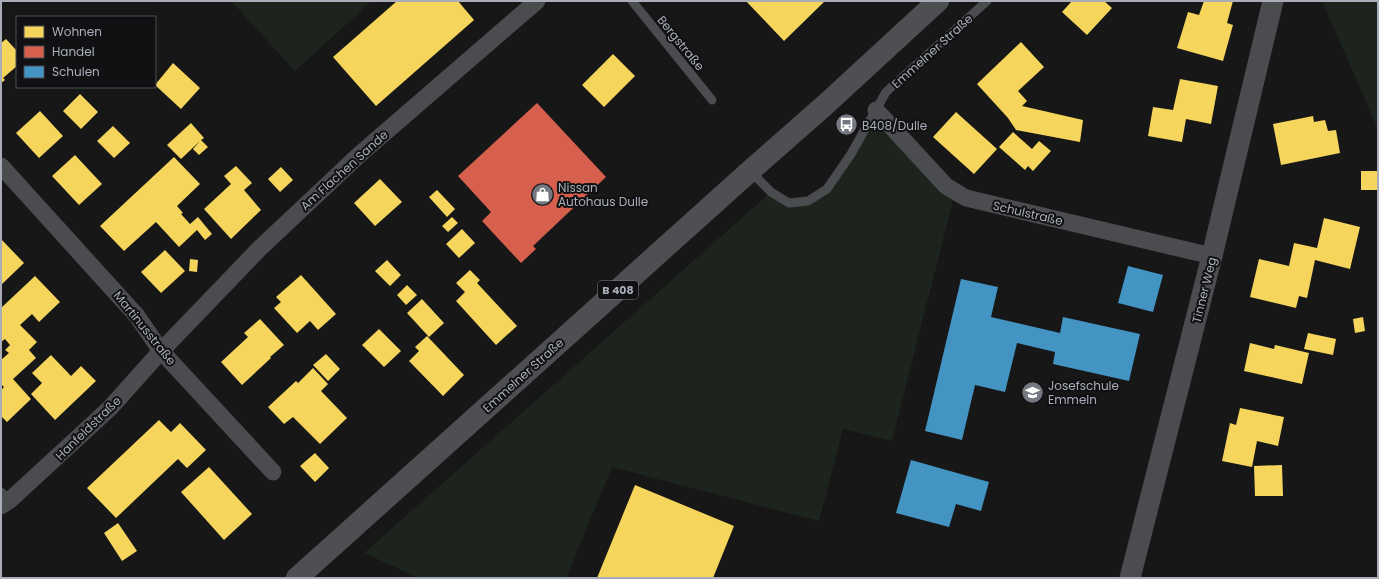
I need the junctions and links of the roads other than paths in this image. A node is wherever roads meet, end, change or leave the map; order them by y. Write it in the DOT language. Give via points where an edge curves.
graph roads {
  1 [pos="537,1"];
  2 [pos="632,1"];
  3 [pos="938,1"];
  4 [pos="987,1"];
  5 [pos="1273,1"];
  6 [pos="712,100"];
  7 [pos="876,110"];
  8 [pos="1,166"];
  9 [pos="750,171"];
  10 [pos="1212,256"];
  11 [pos="161,351"];
  12 [pos="273,472"];
  13 [pos="4,500"];
  14 [pos="297,578"];
  15 [pos="1130,578"];
  1 -- 11 [label="street, Am Flachen Sande" via="353,160 258,249"];
  2 -- 6 [label="lane, Bergstraße"];
  3 -- 9 [label="main road, Emmelner Straße / B 408"];
  4 -- 7 [label="lane, Emmelner Straße" via="886,92"];
  5 -- 10 [label="street, Tinner Weg"];
  7 -- 9 [label="lane, Emmelner Straße" via="827,189 808,200 789,203 772,192"];
  7 -- 10 [label="street, Schulstraße" via="946,186 966,198"];
  8 -- 11 [label="street, Martinusstraße" via="137,316"];
  9 -- 14 [label="main road, Emmelner Straße / B 408"];
  10 -- 15 [label="street, Tinner Weg"];
  11 -- 12 [label="street, Martinusstraße"];
  11 -- 13 [label="street, Hanfeldstraße" via="110,408"];
}
